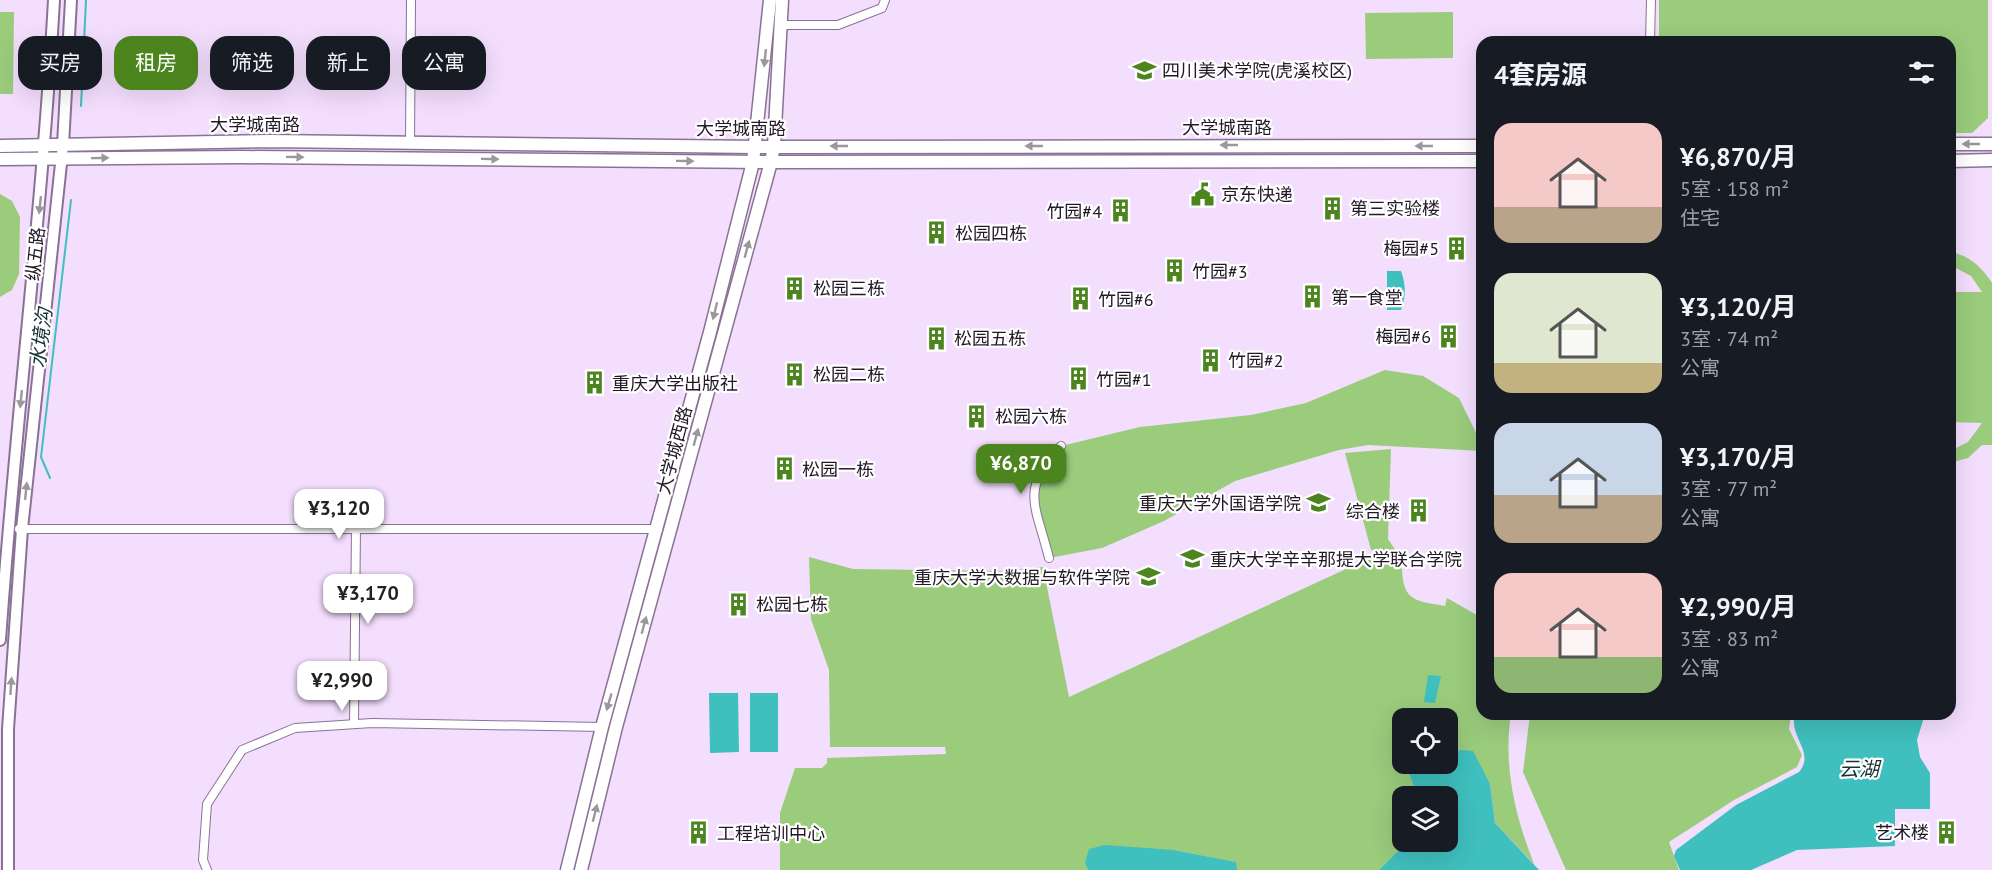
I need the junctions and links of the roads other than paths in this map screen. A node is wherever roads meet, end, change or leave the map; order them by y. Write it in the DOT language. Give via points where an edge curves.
graph roads {
  1 [pos="54,0"];
  2 [pos="71,0"];
  3 [pos="411,0"];
  4 [pos="770,0"];
  5 [pos="782,0"];
  6 [pos="885,0"];
  7 [pos="1651,0"];
  8 [pos="780,25"];
  9 [pos="1650,36"];
  10 [pos="410,143"];
  11 [pos="1956,144"];
  12 [pos="1992,144"];
  13 [pos="46,145"];
  14 [pos="63,145"];
  15 [pos="0,146"];
  16 [pos="774,146"];
  17 [pos="1476,146"];
  18 [pos="756,147"];
  19 [pos="0,159"];
  20 [pos="45,159"];
  21 [pos="61,159"];
  22 [pos="1956,160"];
  23 [pos="1992,160"];
  24 [pos="753,162"];
  25 [pos="771,162"];
  26 [pos="1476,162"];
  27 [pos="1061,446"];
  28 [pos="356,527"];
  29 [pos="8,529"];
  30 [pos="22,529"];
  31 [pos="657,529"];
  32 [pos="671,529"];
  33 [pos="1049,558"];
  34 [pos="0,640"];
  35 [pos="354,724"];
  36 [pos="602,727"];
  37 [pos="8,870"];
  38 [pos="207,870"];
  39 [pos="567,870"];
  40 [pos="581,870"];
  1 -- 13 [label="main road, 纵五路"];
  2 -- 14 [label="main road, 纵五路"];
  3 -- 10 [label="street"];
  4 -- 18 [label="main road, 大学城西路, one-way"];
  5 -- 8 [label="main road, 大学城西路"];
  6 -- 8 [label="street" via="882,8 838,25"];
  7 -- 9 [label="street"];
  8 -- 16 [label="main road, 大学城西路"];
  10 -- 14 [label="main road, 大学城南路"];
  10 -- 18 [label="main road, 大学城南路"];
  12 -- 11 [label="main road, one-way"];
  13 -- 14 [label="main road, 大学城南路"];
  13 -- 15 [label="main road, 大学城南路"];
  13 -- 20 [label="main road, 纵五路"];
  14 -- 21 [label="main road, 纵五路"];
  17 -- 16 [label="main road, 大学城南路, one-way"];
  16 -- 18 [label="main road, 大学城南路"];
  16 -- 25 [label="main road, 大学城西路"];
  18 -- 24 [label="main road, 大学城西路"];
  19 -- 20 [label="main road, 大学城南路"];
  20 -- 21 [label="main road, 大学城南路"];
  20 -- 29 [label="main road, 纵五路, one-way"];
  21 -- 24 [label="main road, 大学城南路, one-way"];
  30 -- 21 [label="main road, 纵五路, one-way"];
  22 -- 23 [label="main road"];
  24 -- 25 [label="main road, 大学城南路"];
  24 -- 31 [label="main road, 大学城西路, one-way"];
  25 -- 26 [label="main road, 大学城南路"];
  32 -- 25 [label="main road, 大学城西路, one-way"];
  27 -- 33 [label="street" via="1043,466 1033,487"];
  28 -- 30 [label="street"];
  28 -- 31 [label="street"];
  28 -- 35 [label="street"];
  29 -- 30 [label="street"];
  29 -- 34 [label="main road, 纵五路"];
  37 -- 30 [label="main road, 纵五路, one-way" via="8,729"];
  31 -- 32 [label="street"];
  31 -- 36 [label="main road, 大学城西路, one-way"];
  40 -- 32 [label="main road, 大学城西路, one-way"];
  35 -- 36 [label="street"];
  35 -- 38 [label="street" via="295,728 242,750 207,804 203,860"];
  36 -- 39 [label="main road, 大学城西路"];
}
